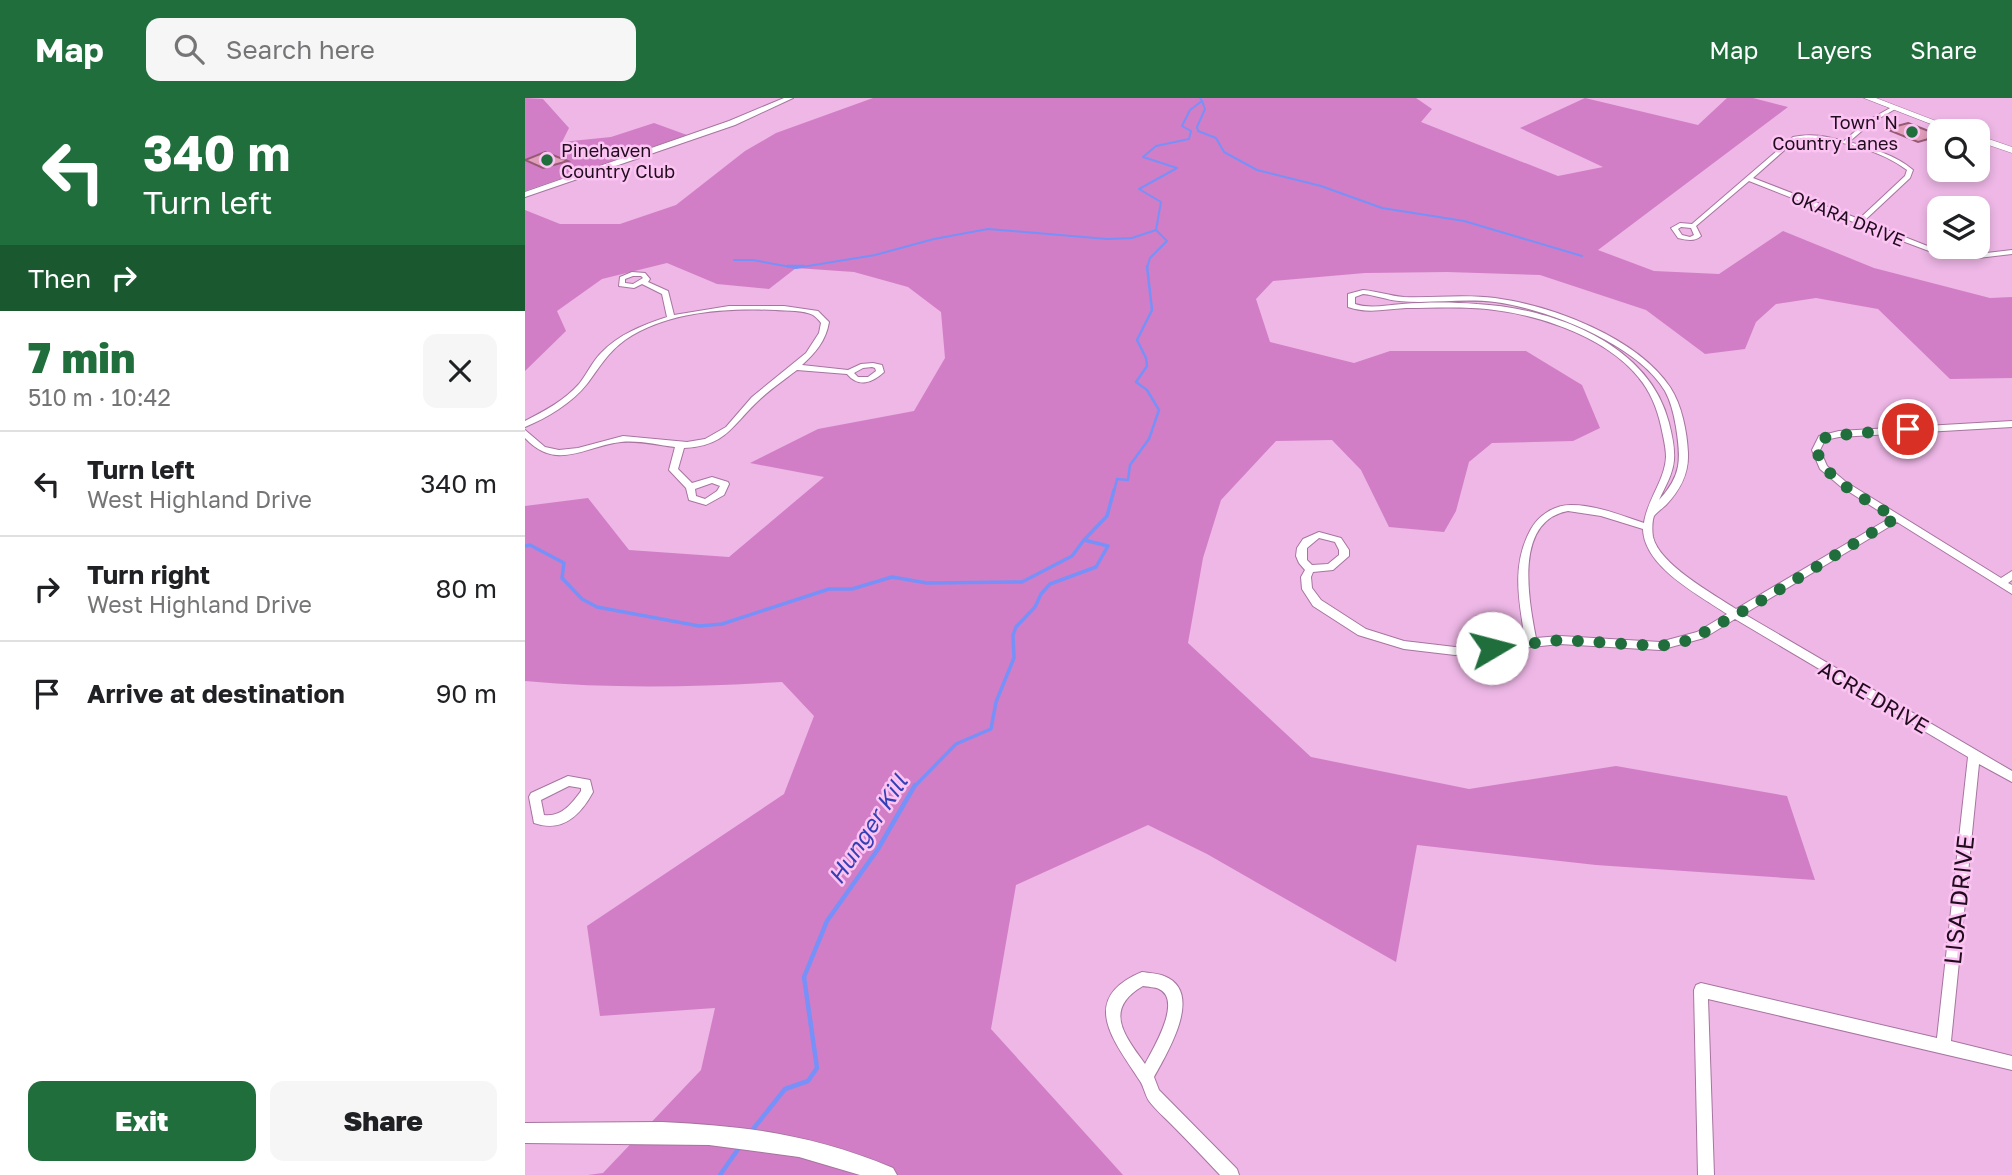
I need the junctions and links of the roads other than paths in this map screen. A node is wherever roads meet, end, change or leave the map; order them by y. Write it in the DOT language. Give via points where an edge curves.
graph roads {
  1 [pos="790,98"];
  2 [pos="1868,98"];
  3 [pos="1894,108"];
  4 [pos="1927,120"];
  5 [pos="1990,142"];
  6 [pos="1845,143"];
  7 [pos="2012,149"];
  8 [pos="1748,178"];
  9 [pos="525,195"];
  10 [pos="1859,223"];
  11 [pos="1692,226"];
  12 [pos="2012,252"];
  13 [pos="645,283"];
  14 [pos="1464,303"];
  15 [pos="671,318"];
  16 [pos="1557,321"];
  17 [pos="795,367"];
  18 [pos="1651,370"];
  19 [pos="849,372"];
  20 [pos="1640,372"];
  21 [pos="525,424"];
  22 [pos="2012,424"];
  23 [pos="525,432"];
  24 [pos="680,446"];
  25 [pos="1670,452"];
  26 [pos="1685,454"];
  27 [pos="690,487"];
  28 [pos="1653,512"];
  29 [pos="1896,518"];
  30 [pos="1647,527"];
  31 [pos="1310,569"];
  32 [pos="2012,575"];
  33 [pos="2001,583"];
  34 [pos="2012,590"];
  35 [pos="1737,615"];
  36 [pos="1531,642"];
  37 [pos="1974,755"];
  38 [pos="2012,777"];
  39 [pos="1943,1045"];
  40 [pos="2012,1063"];
  41 [pos="1146,1077"];
  42 [pos="525,1133"];
  43 [pos="885,1175"];
  44 [pos="1231,1175"];
  45 [pos="1706,1175"];
  1 -- 9 [label="street" via="722,127"];
  2 -- 3 [label="main road"];
  3 -- 4 [label="main road"];
  3 -- 6 [label="street"];
  5 -- 7 [label="main road"];
  6 -- 8 [label="street" via="1809,135 1795,138"];
  6 -- 10 [label="street" via="1895,159 1910,170"];
  8 -- 10 [label="street, OKARA DRIVE"];
  8 -- 11 [label="street"];
  10 -- 12 [label="street, OKARA DRIVE" via="1940,252 1978,256"];
  13 -- 15 [label="street" via="665,293"];
  14 -- 14 [label="street" via="1393,299 1362,292 1351,296 1349,302 1365,309"];
  14 -- 16 [label="street"];
  15 -- 17 [label="street" via="750,306 815,313 825,328"];
  15 -- 21 [label="street" via="616,343 568,399"];
  16 -- 18 [label="street" via="1614,342"];
  16 -- 20 [label="street" via="1603,345"];
  17 -- 19 [label="street"];
  17 -- 24 [label="street" via="754,400 726,433"];
  18 -- 20 [label="street"];
  18 -- 26 [label="street" via="1673,400"];
  20 -- 25 [label="street" via="1660,405"];
  22 -- 29 [label="street" via="1882,430 1822,438 1816,450 1823,467"];
  23 -- 24 [label="street" via="550,452 634,439"];
  24 -- 27 [label="street" via="673,470"];
  25 -- 26 [label="street"];
  25 -- 28 [label="street"];
  26 -- 28 [label="street" via="1682,476"];
  28 -- 30 [label="street"];
  29 -- 33 [label="street"];
  29 -- 35 [label="street"];
  30 -- 35 [label="street, ACRE DRIVE" via="1651,545 1666,563"];
  30 -- 36 [label="street" via="1573,508 1554,511 1541,522 1526,548 1521,574"];
  31 -- 31 [label="street" via="1340,561 1344,550 1338,540 1325,535 1307,541 1300,556"];
  31 -- 36 [label="street" via="1307,589 1317,603 1362,632 1389,642 1455,651"];
  32 -- 33 [label="street"];
  33 -- 34 [label="street"];
  35 -- 36 [label="street" via="1672,645"];
  35 -- 37 [label="street, ACRE DRIVE"];
  37 -- 38 [label="street, ACRE DRIVE"];
  37 -- 39 [label="street, LISA DRIVE"];
  39 -- 40 [label="street"];
  39 -- 45 [label="street" via="1701,990"];
  41 -- 41 [label="street" via="1120,1041 1113,1020 1116,1000 1128,985 1155,979 1169,984 1177,1009"];
  41 -- 44 [label="street" via="1154,1095"];
  42 -- 43 [label="street" via="703,1134 762,1140 828,1152"];
}
